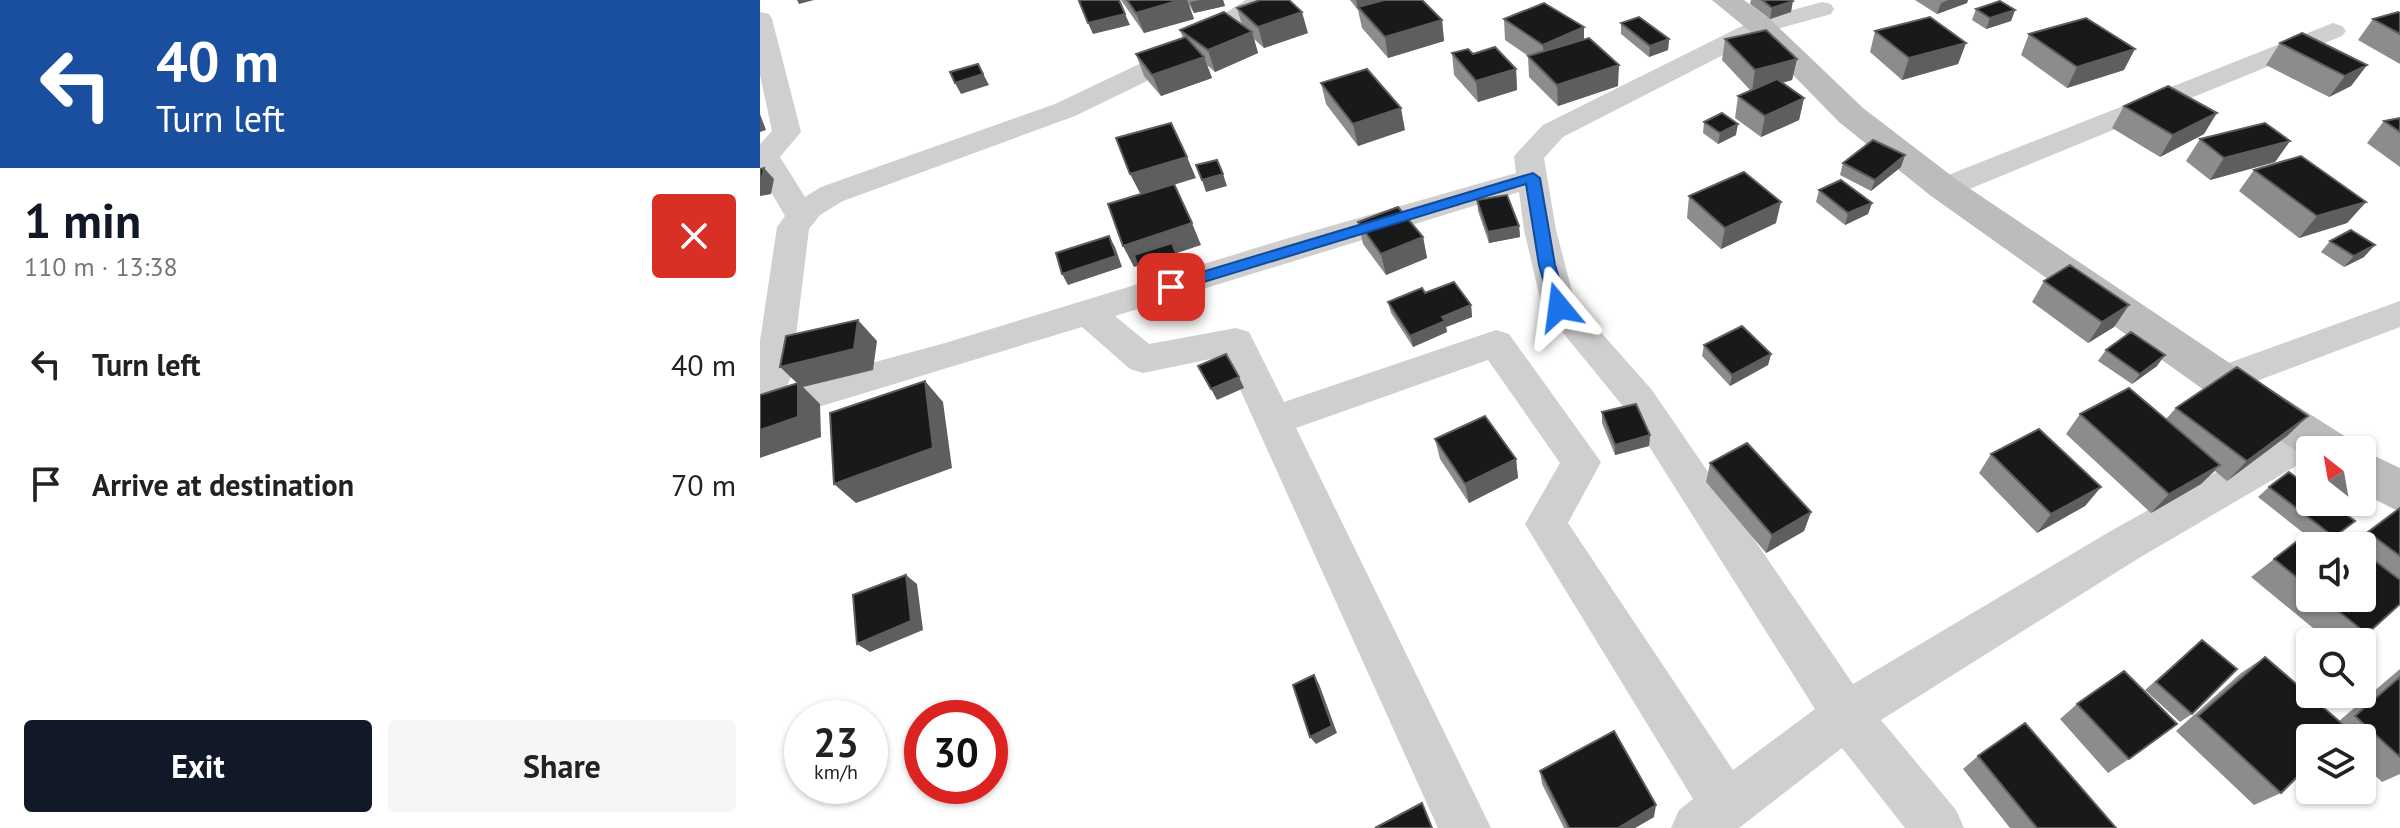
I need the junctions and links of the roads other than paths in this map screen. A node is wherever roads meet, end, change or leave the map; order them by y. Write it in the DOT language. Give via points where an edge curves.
graph roads {
  1 [pos="1263,0"];
  2 [pos="1726,0"];
  3 [pos="1822,9"];
  4 [pos="760,19"];
  5 [pos="1761,26"];
  6 [pos="2333,31"];
  7 [pos="1533,178"];
  8 [pos="1944,188"];
  9 [pos="801,217"];
  10 [pos="1088,313"];
  11 [pos="2400,313"];
  12 [pos="2222,380"];
  13 [pos="760,401"];
  14 [pos="1272,421"];
  15 [pos="2308,436"];
  16 [pos="2296,456"];
  17 [pos="2376,477"];
  18 [pos="2400,492"];
  19 [pos="1846,715"];
  20 [pos="1712,817"];
  21 [pos="1465,828"];
  22 [pos="1938,828"];
  1 -- 9 [label="street" via="1165,62 1065,110 832,194"];
  2 -- 5 [label="main road"];
  3 -- 5 [label="street"];
  4 -- 9 [label="street" via="787,132 765,156"];
  5 -- 7 [label="street" via="1553,131 1529,156"];
  5 -- 8 [label="main road" via="1851,115"];
  6 -- 8 [label="street"];
  7 -- 10 [label="street"];
  7 -- 19 [label="street" via="1559,307 1639,400"];
  8 -- 12 [label="main road"];
  9 -- 13 [label="street" via="793,227 773,377"];
  10 -- 13 [label="street" via="792,400"];
  10 -- 14 [label="street" via="1143,359 1236,341"];
  11 -- 12 [label="street"];
  12 -- 15 [label="main road"];
  14 -- 20 [label="street" via="1496,343 1581,462 1546,524"];
  14 -- 21 [label="street"];
  16 -- 19 [label="street" via="2124,545"];
  17 -- 18 [label="main road"];
  19 -- 20 [label="street"];
  19 -- 22 [label="street"];
}
